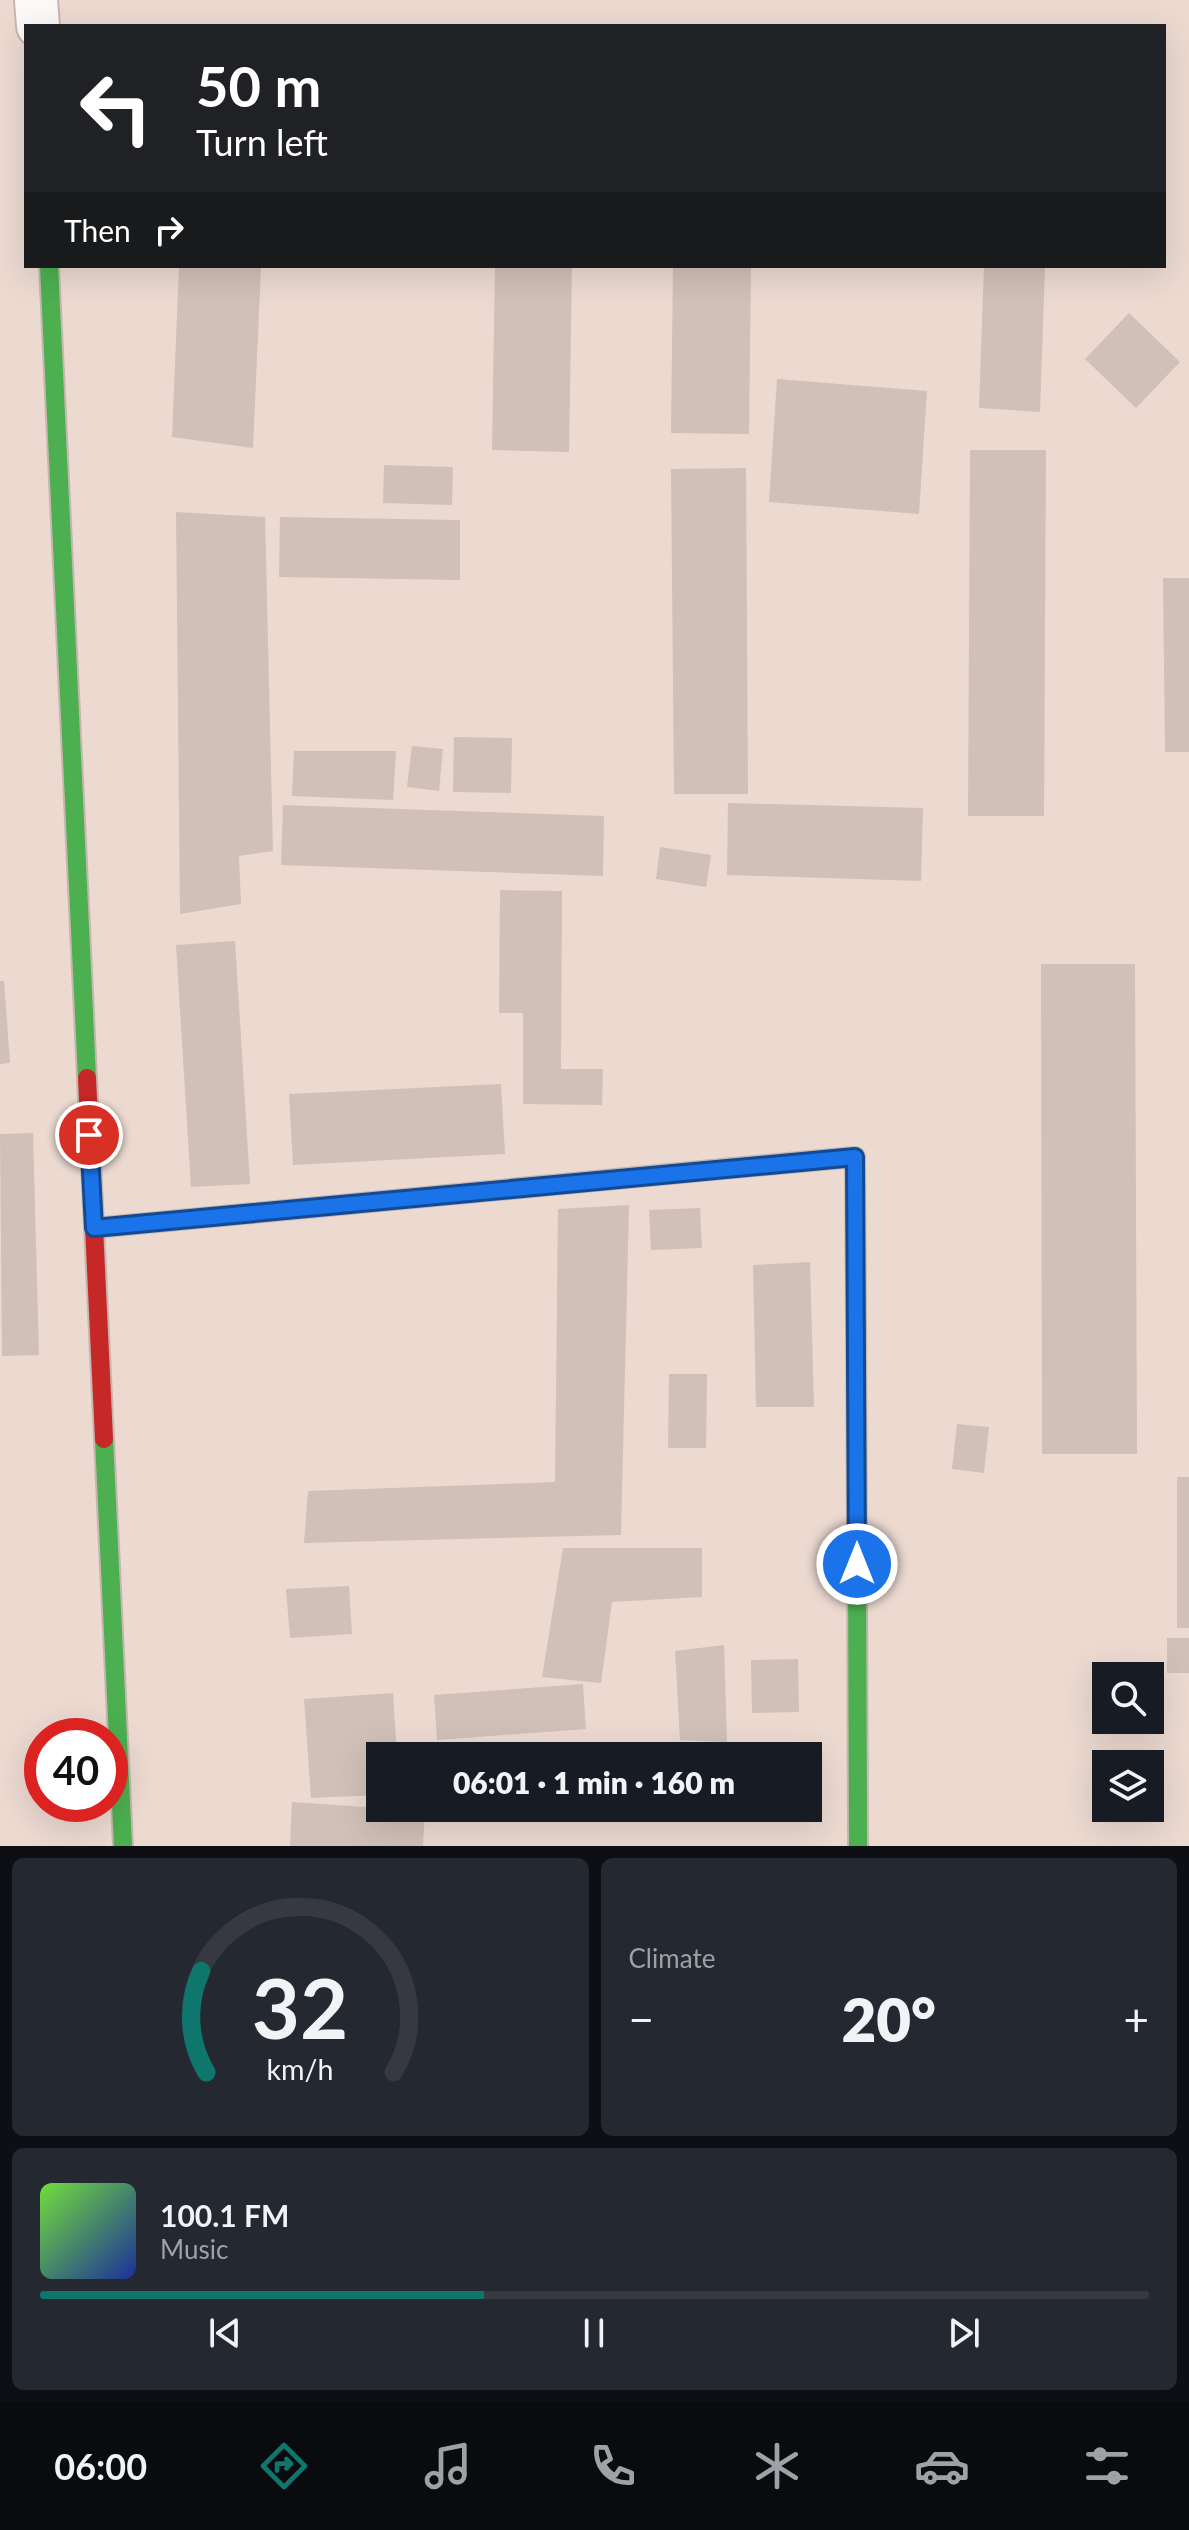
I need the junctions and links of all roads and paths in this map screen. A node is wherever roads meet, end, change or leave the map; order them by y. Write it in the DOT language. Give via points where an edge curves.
graph roads {
  1 [pos="36,0"];
  2 [pos="38,24"];
  3 [pos="49,268"];
  4 [pos="94,1228"];
  5 [pos="123,1846"];
  6 [pos="858,1846"];
  1 -- 2 [label="street"];
  3 -- 4 [label="street"];
  4 -- 5 [label="street"];
  4 -- 6 [label="street" via="855,1157"];
}
